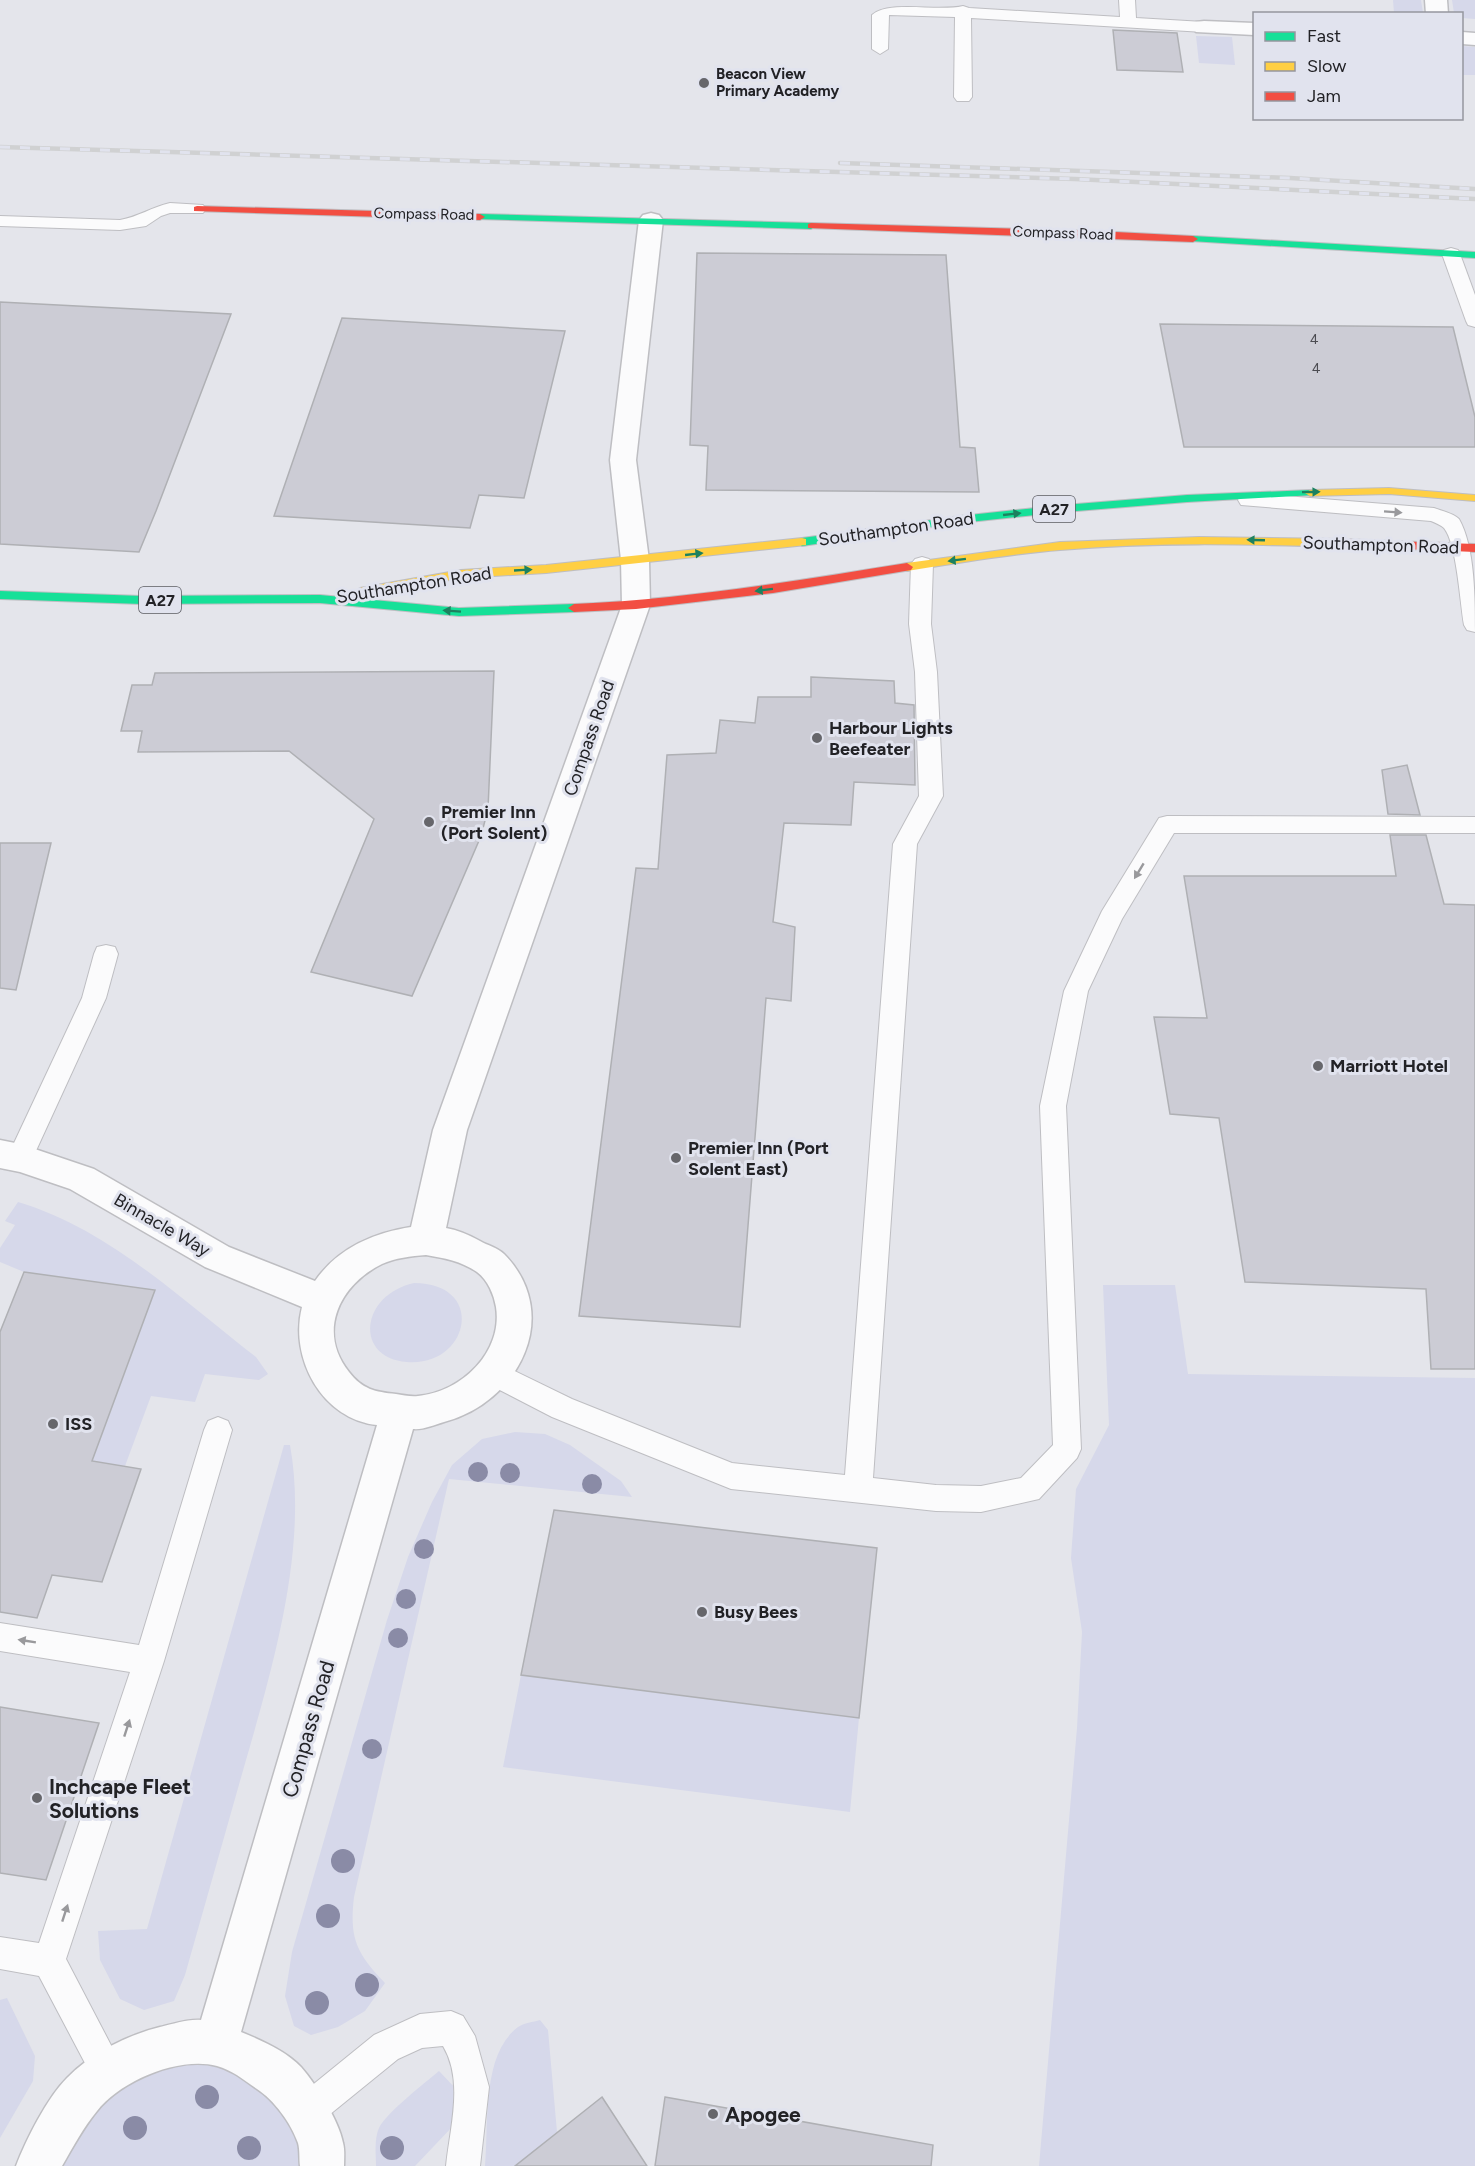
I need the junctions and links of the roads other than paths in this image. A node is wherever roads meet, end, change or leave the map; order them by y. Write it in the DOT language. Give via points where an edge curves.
graph roads {
  1 [pos="1127,0"];
  2 [pos="963,11"];
  3 [pos="1128,23"];
  4 [pos="1204,27"];
  5 [pos="1253,29"];
  6 [pos="880,49"];
  7 [pos="963,97"];
  8 [pos="197,209"];
  9 [pos="651,220"];
  10 [pos="0,221"];
  11 [pos="1451,254"];
  12 [pos="1475,255"];
  13 [pos="1475,321"];
  14 [pos="1209,496"];
  15 [pos="1475,498"];
  16 [pos="1468,548"];
  17 [pos="635,560"];
  18 [pos="922,564"];
  19 [pos="0,595"];
  20 [pos="320,599"];
  21 [pos="636,605"];
  22 [pos="1475,625"];
  23 [pos="1475,825"];
  24 [pos="106,954"];
  25 [pos="10,1156"];
  26 [pos="426,1240"];
  27 [pos="323,1300"];
  28 [pos="496,1374"];
  29 [pos="399,1413"];
  30 [pos="218,1430"];
  31 [pos="858,1490"];
  32 [pos="0,1637"];
  33 [pos="149,1661"];
  34 [pos="0,1953"];
  35 [pos="49,1961"];
  36 [pos="216,2044"];
  37 [pos="108,2072"];
  38 [pos="306,2112"];
  39 [pos="38,2166"];
  40 [pos="322,2166"];
  41 [pos="463,2166"];
  1 -- 3 [label="lane"];
  2 -- 3 [label="lane"];
  2 -- 6 [label="lane" via="884,11 880,15"];
  2 -- 7 [label="lane"];
  3 -- 4 [label="lane"];
  4 -- 5 [label="street"];
  8 -- 9 [label="main road, Compass Road"];
  8 -- 10 [label="lane" via="170,208 154,212 140,222 120,225"];
  9 -- 11 [label="main road, Compass Road" via="1096,234"];
  9 -- 17 [label="street, Compass Road" via="623,460"];
  11 -- 12 [label="main road, Compass Road"];
  11 -- 13 [label="lane"];
  14 -- 15 [label="main road, Southampton Road / A27, one-way" via="1389,491"];
  14 -- 16 [label="lane, one-way" via="1434,515 1448,520"];
  17 -- 14 [label="main road, Southampton Road / A27, one-way" via="812,542 981,517"];
  16 -- 18 [label="main road, Southampton Road / A27, one-way" via="1221,539 1141,541 1058,546"];
  16 -- 22 [label="lane"];
  20 -- 17 [label="main road, Southampton Road / A27, one-way" via="460,574"];
  17 -- 21 [label="street, Compass Road"];
  18 -- 21 [label="main road, Southampton Road / A27, one-way" via="773,589"];
  18 -- 31 [label="lane" via="920,624 931,796 905,844"];
  19 -- 20 [label="main road, Southampton Road / A27" via="142,600"];
  21 -- 20 [label="main road, Southampton Road / A27, one-way" via="459,612"];
  21 -- 26 [label="street, Compass Road" via="450,1130"];
  23 -- 31 [label="lane, one-way" via="1167,824 1111,917 1076,991 1053,1106 1067,1449 1029,1490 981,1499"];
  24 -- 25 [label="lane" via="94,998"];
  25 -- 27 [label="street, Binnacle Way" via="82,1179 217,1257"];
  26 -- 27 [label="street" via="400,1243 354,1263"];
  26 -- 28 [label="street" via="452,1244 477,1254 496,1269 510,1289 516,1313 515,1333"];
  27 -- 29 [label="street" via="315,1325 316,1351 327,1374 345,1394 370,1408"];
  28 -- 29 [label="street" via="476,1392 452,1405 426,1413"];
  28 -- 31 [label="lane" via="562,1408 731,1476"];
  29 -- 36 [label="street, Compass Road"];
  30 -- 33 [label="lane"];
  33 -- 32 [label="lane, one-way"];
  35 -- 33 [label="lane, one-way"];
  34 -- 35 [label="lane"];
  35 -- 37 [label="lane"];
  36 -- 37 [label="street" via="191,2041 148,2052"];
  36 -- 38 [label="street" via="249,2057 284,2081"];
  37 -- 39 [label="street" via="82,2094"];
  38 -- 40 [label="street" via="321,2142"];
  38 -- 41 [label="lane" via="386,2047 420,2031 451,2028 464,2048 472,2087"];
}
